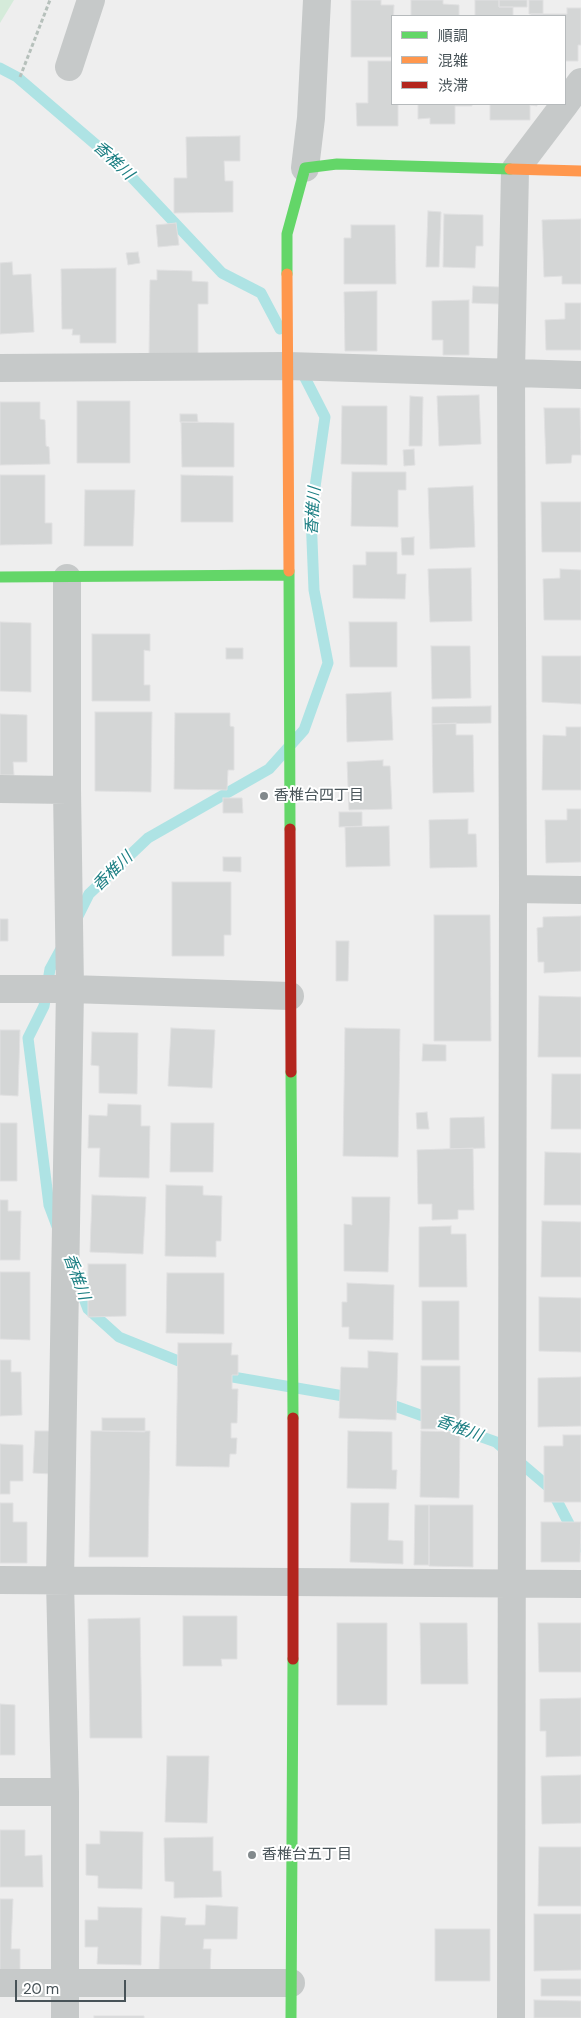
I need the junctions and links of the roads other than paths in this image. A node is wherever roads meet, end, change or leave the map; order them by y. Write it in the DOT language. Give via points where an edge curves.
graph roads {
  1 [pos="91,0"];
  2 [pos="317,0"];
  3 [pos="69,67"];
  4 [pos="581,82"];
  5 [pos="566,103"];
  6 [pos="564,105"];
  7 [pos="305,168"];
  8 [pos="515,170"];
  9 [pos="581,170"];
  10 [pos="288,366"];
  11 [pos="0,368"];
  12 [pos="511,372"];
  13 [pos="581,375"];
  14 [pos="288,575"];
  15 [pos="0,577"];
  16 [pos="67,578"];
  17 [pos="0,789"];
  18 [pos="67,790"];
  19 [pos="513,889"];
  20 [pos="581,890"];
  21 [pos="70,989"];
  22 [pos="0,990"];
  23 [pos="290,996"];
  24 [pos="0,1580"];
  25 [pos="60,1581"];
  26 [pos="294,1582"];
  27 [pos="512,1582"];
  28 [pos="581,1584"];
  29 [pos="0,1792"];
  30 [pos="65,1792"];
  31 [pos="0,1983"];
  32 [pos="64,1983"];
  33 [pos="291,1983"];
  34 [pos="65,2018"];
  35 [pos="291,2018"];
  36 [pos="511,2018"];
  1 -- 3 [label="street"];
  2 -- 7 [label="street"];
  4 -- 5 [label="street"];
  6 -- 8 [label="street"];
  7 -- 8 [label="street" via="337,164"];
  7 -- 10 [label="street" via="287,234"];
  8 -- 9 [label="street"];
  8 -- 12 [label="street"];
  10 -- 11 [label="street"];
  10 -- 12 [label="street"];
  10 -- 14 [label="street"];
  12 -- 13 [label="street"];
  12 -- 19 [label="street"];
  14 -- 16 [label="street"];
  14 -- 23 [label="street"];
  15 -- 16 [label="street"];
  16 -- 18 [label="street"];
  17 -- 18 [label="street"];
  18 -- 21 [label="street"];
  19 -- 20 [label="street"];
  19 -- 27 [label="street"];
  21 -- 22 [label="street"];
  21 -- 23 [label="street"];
  21 -- 25 [label="street"];
  23 -- 26 [label="street"];
  24 -- 25 [label="street"];
  25 -- 26 [label="street"];
  25 -- 30 [label="street"];
  26 -- 27 [label="street"];
  26 -- 33 [label="street"];
  27 -- 28 [label="street"];
  27 -- 36 [label="street"];
  29 -- 30 [label="street"];
  30 -- 32 [label="street"];
  31 -- 32 [label="street"];
  32 -- 33 [label="street"];
  32 -- 34 [label="street"];
  33 -- 35 [label="street"];
}
